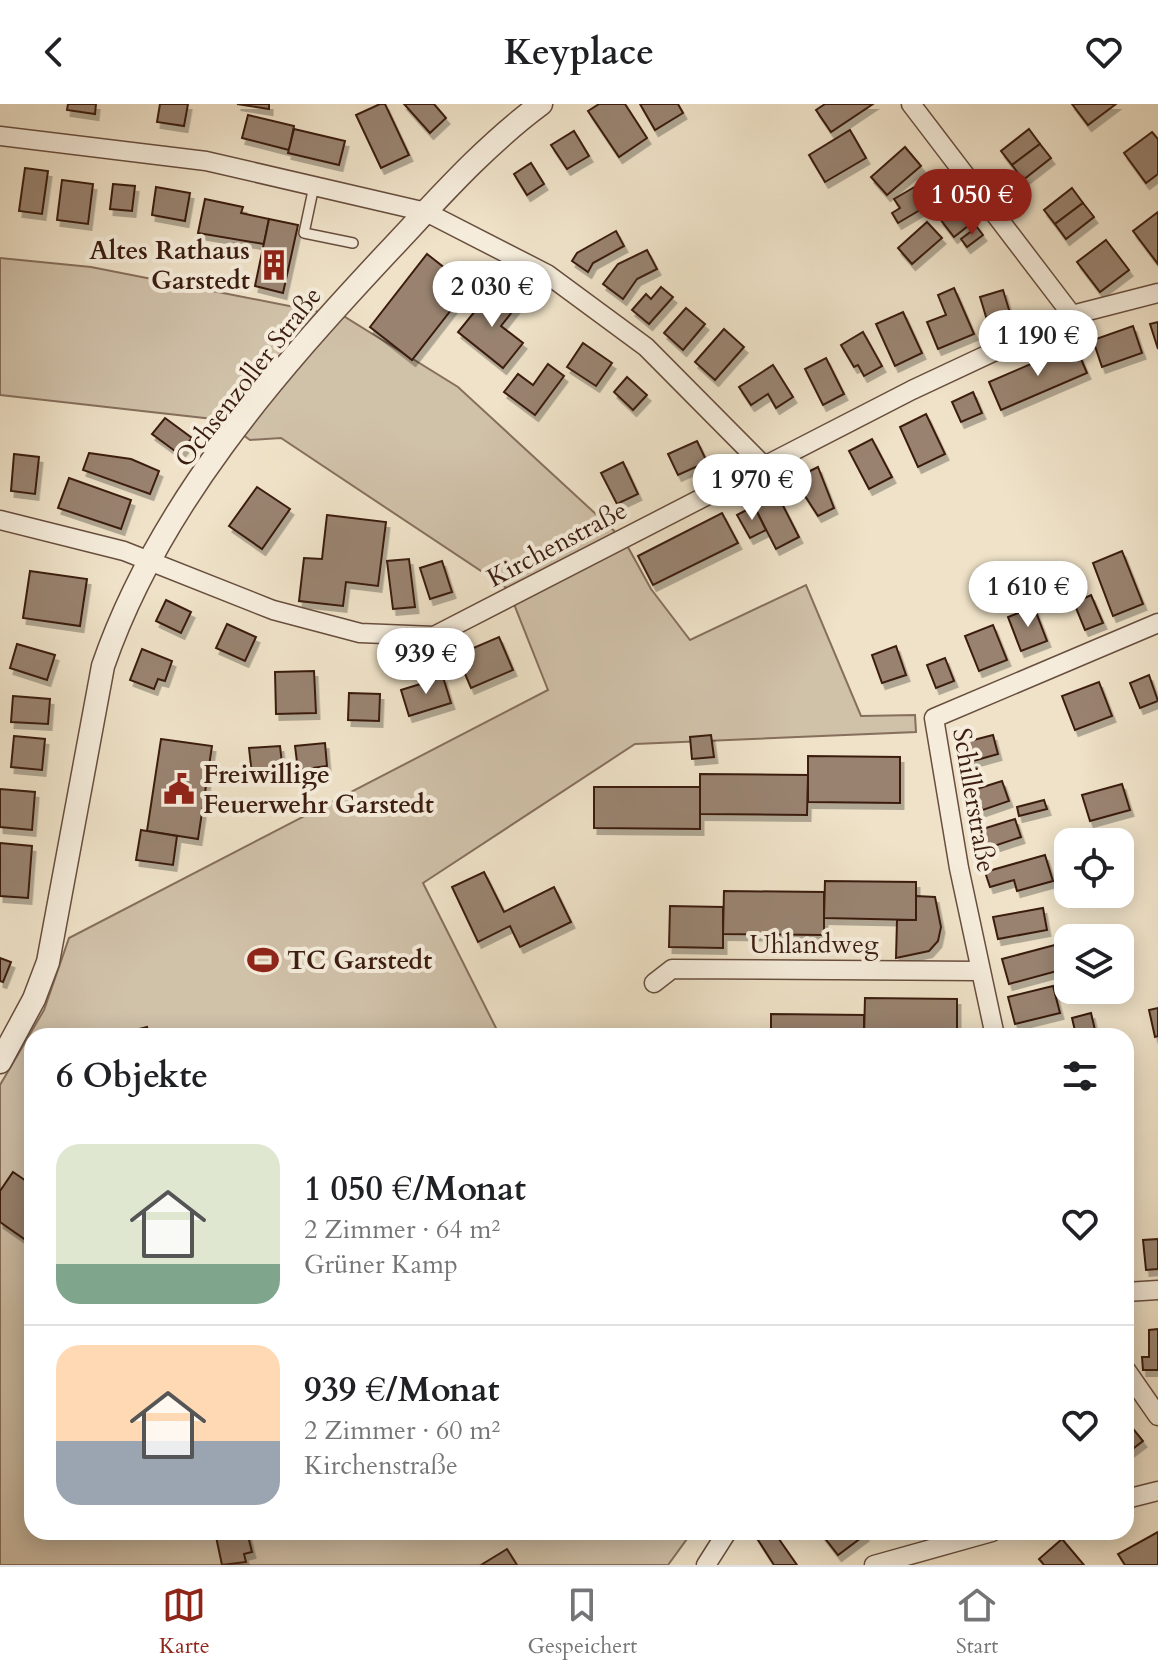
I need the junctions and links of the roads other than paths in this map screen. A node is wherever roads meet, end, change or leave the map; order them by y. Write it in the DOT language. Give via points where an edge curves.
graph roads {
  1 [pos="541,104"];
  2 [pos="911,104"];
  3 [pos="0,136"];
  4 [pos="314,186"];
  5 [pos="426,212"];
  6 [pos="353,243"];
  7 [pos="1158,293"];
  8 [pos="1072,315"];
  9 [pos="763,465"];
  10 [pos="0,520"];
  11 [pos="149,560"];
  12 [pos="1158,623"];
  13 [pos="979,971"];
  14 [pos="654,983"];
  15 [pos="993,1028"];
  16 [pos="0,1062"];
  17 [pos="1158,1290"];
  18 [pos="1134,1292"];
  19 [pos="1134,1382"];
  20 [pos="1158,1416"];
  21 [pos="1158,1491"];
  22 [pos="1134,1497"];
  23 [pos="722,1540"];
  24 [pos="963,1540"];
  25 [pos="706,1565"];
  26 [pos="874,1565"];
  1 -- 5 [label="street, Ochsenzoller Straße" via="499,135"];
  2 -- 8 [label="street"];
  3 -- 4 [label="street" via="206,161"];
  4 -- 5 [label="street"];
  4 -- 6 [label="lane" via="304,233"];
  5 -- 9 [label="street" via="547,274 646,347"];
  5 -- 11 [label="street, Ochsenzoller Straße" via="323,322 234,430"];
  7 -- 8 [label="street, Kirchenstraße"];
  8 -- 9 [label="street, Kirchenstraße"];
  9 -- 11 [label="street, Kirchenstraße" via="434,636 360,633 273,610"];
  10 -- 11 [label="street, Kirchenstraße"];
  11 -- 16 [label="street, Ochsenzoller Straße" via="103,666 48,962"];
  12 -- 13 [label="street, Schillerstraße" via="934,718"];
  13 -- 14 [label="street, Uhlandweg" via="672,969"];
  13 -- 15 [label="street, Schillerstraße"];
  17 -- 18 [label="street"];
  19 -- 20 [label="street"];
  21 -- 22 [label="street"];
  23 -- 25 [label="street"];
  24 -- 26 [label="street"];
}
